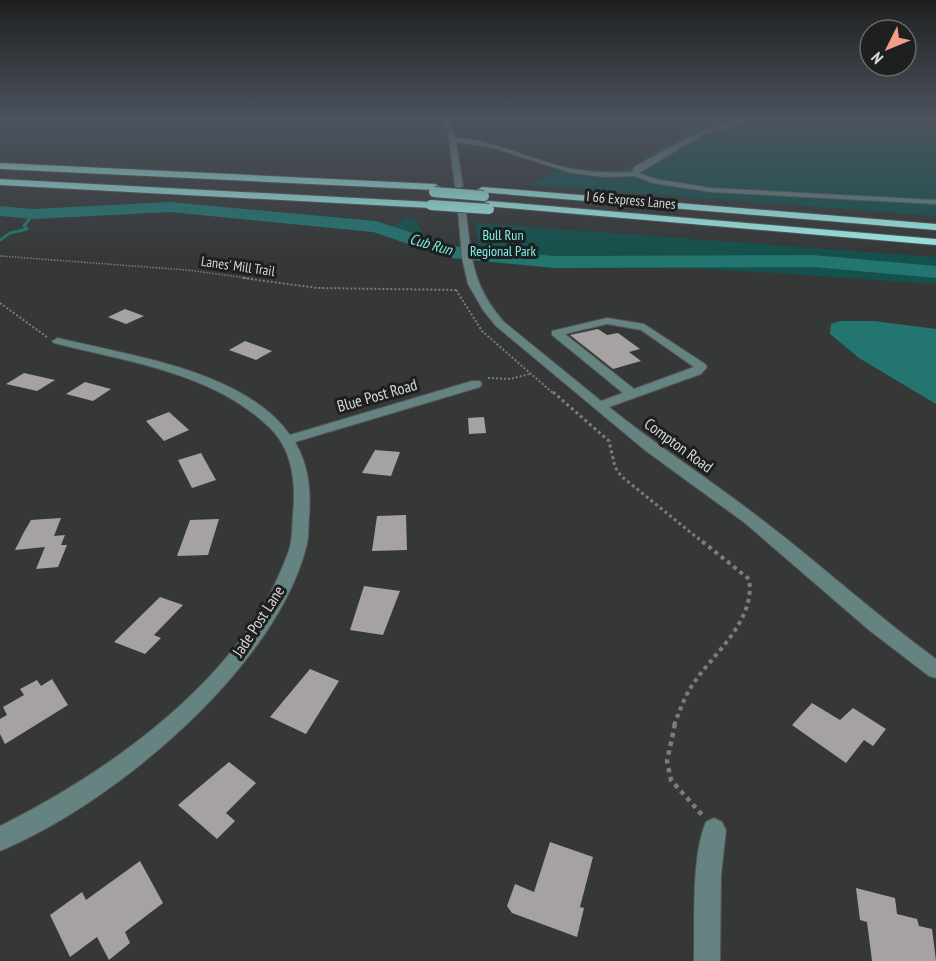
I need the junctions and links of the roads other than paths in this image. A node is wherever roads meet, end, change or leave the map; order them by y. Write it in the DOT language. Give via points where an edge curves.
graph roads {
  1 [pos="456,163"];
  2 [pos="546,163"];
  3 [pos="652,163"];
  4 [pos="0,166"];
  5 [pos="0,170"];
  6 [pos="636,172"];
  7 [pos="0,177"];
  8 [pos="0,182"];
  9 [pos="459,186"];
  10 [pos="433,196"];
  11 [pos="486,200"];
  12 [pos="936,202"];
  13 [pos="462,211"];
  14 [pos="936,227"];
  15 [pos="936,233"];
  16 [pos="936,242"];
  17 [pos="936,247"];
  18 [pos="57,341"];
  19 [pos="476,384"];
  20 [pos="632,393"];
  21 [pos="599,406"];
  22 [pos="287,440"];
  23 [pos="936,670"];
  24 [pos="714,830"];
  25 [pos="0,839"];
  26 [pos="707,961"];
  1 -- 9 [label="street"];
  2 -- 6 [label="street" via="619,175"];
  3 -- 6 [label="street"];
  4 -- 10 [label="highway"];
  5 -- 10 [label="highway"];
  6 -- 12 [label="street" via="653,181 711,190"];
  7 -- 10 [label="highway"];
  8 -- 10 [label="highway"];
  10 -- 11 [label="highway, bridge"];
  10 -- 11 [label="highway"];
  11 -- 14 [label="highway"];
  11 -- 15 [label="highway, I 66 Express Lanes"];
  11 -- 16 [label="highway, I 66 Express Lanes"];
  11 -- 17 [label="highway"];
  13 -- 21 [label="street, Compton Road" via="467,267 472,288 485,309"];
  18 -- 22 [label="street, Jade Post Lane" via="207,381 255,408"];
  19 -- 22 [label="street, Blue Post Road"];
  20 -- 20 [label="street" via="701,367 644,327 607,321 556,333"];
  20 -- 21 [label="street"];
  21 -- 23 [label="street, Compton Road" via="751,519"];
  22 -- 25 [label="street, Jade Post Lane" via="302,479 300,536 290,570 273,605 247,645 172,725 121,766 66,803"];
  24 -- 26 [label="street"];
}
